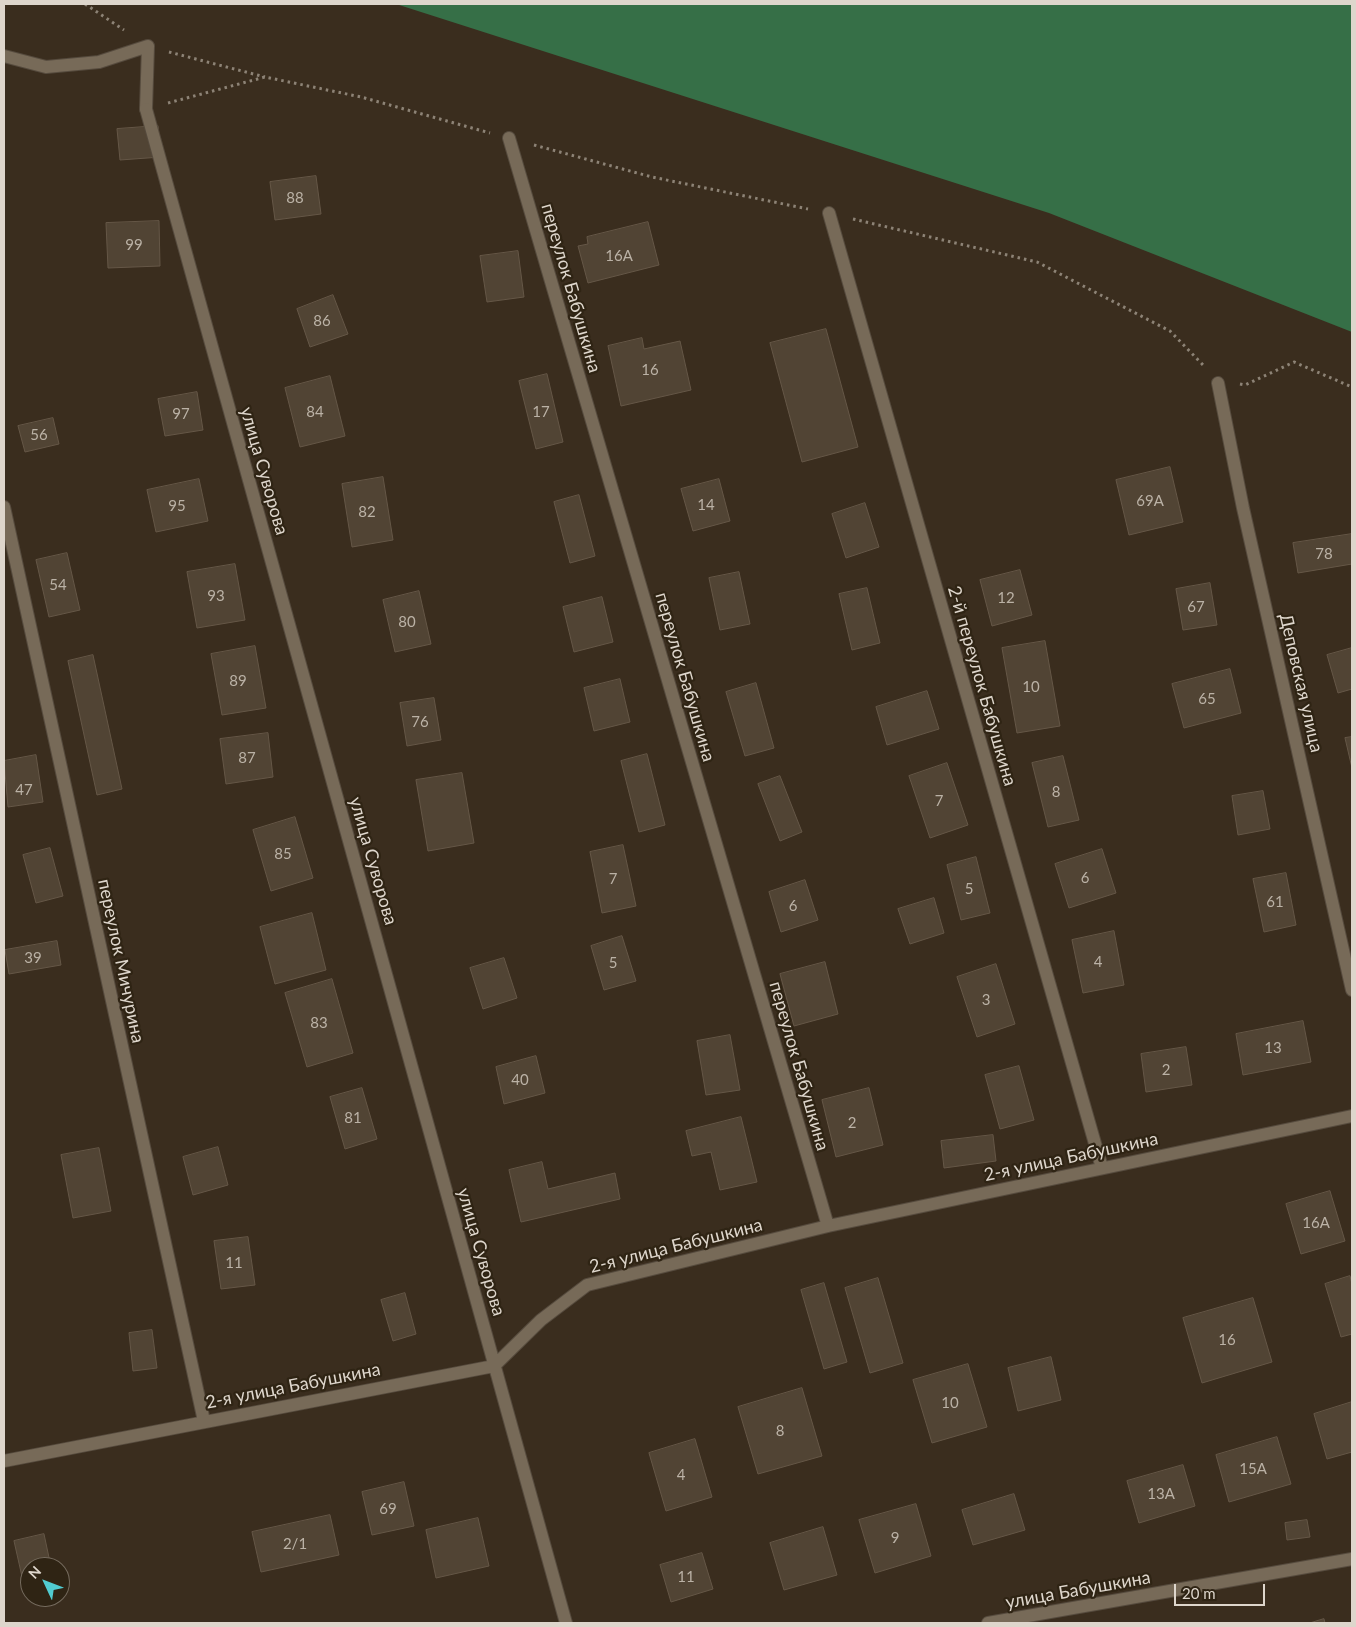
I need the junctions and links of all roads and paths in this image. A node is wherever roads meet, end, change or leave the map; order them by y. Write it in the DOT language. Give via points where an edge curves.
graph roads {
  1 [pos="85,4"];
  2 [pos="148,46"];
  3 [pos="4,56"];
  4 [pos="265,77"];
  5 [pos="146,109"];
  6 [pos="509,138"];
  7 [pos="829,214"];
  8 [pos="1218,383"];
  9 [pos="1352,387"];
  10 [pos="4,508"];
  11 [pos="1352,990"];
  12 [pos="1352,1116"];
  13 [pos="1102,1168"];
  14 [pos="828,1226"];
  15 [pos="494,1366"];
  16 [pos="204,1422"];
  17 [pos="4,1461"];
  18 [pos="1352,1559"];
  19 [pos="566,1623"];
  20 [pos="988,1623"];
  1 -- 2 [label="path"];
  2 -- 3 [label="street" via="99,62 46,67"];
  2 -- 4 [label="path"];
  2 -- 5 [label="street, улица Суворова"];
  4 -- 5 [label="path"];
  4 -- 6 [label="path" via="361,97"];
  5 -- 15 [label="street, улица Суворова"];
  6 -- 7 [label="path" via="652,177"];
  6 -- 14 [label="street, переулок Бабушкина"];
  7 -- 8 [label="path" via="1037,262 1170,330"];
  7 -- 13 [label="street, 2-й переулок Бабушкина"];
  8 -- 9 [label="path" via="1245,385 1294,362"];
  8 -- 11 [label="street, Деповская улица" via="1245,518"];
  10 -- 16 [label="street, переулок Мичурина"];
  12 -- 13 [label="street, 2-я улица Бабушкина"];
  13 -- 14 [label="street, 2-я улица Бабушкина"];
  14 -- 15 [label="street, 2-я улица Бабушкина" via="587,1285 541,1320"];
  15 -- 16 [label="street, 2-я улица Бабушкина"];
  15 -- 19 [label="street, улица Суворова"];
  16 -- 17 [label="street, 2-я улица Бабушкина"];
  18 -- 20 [label="street, улица Бабушкина"];
}
